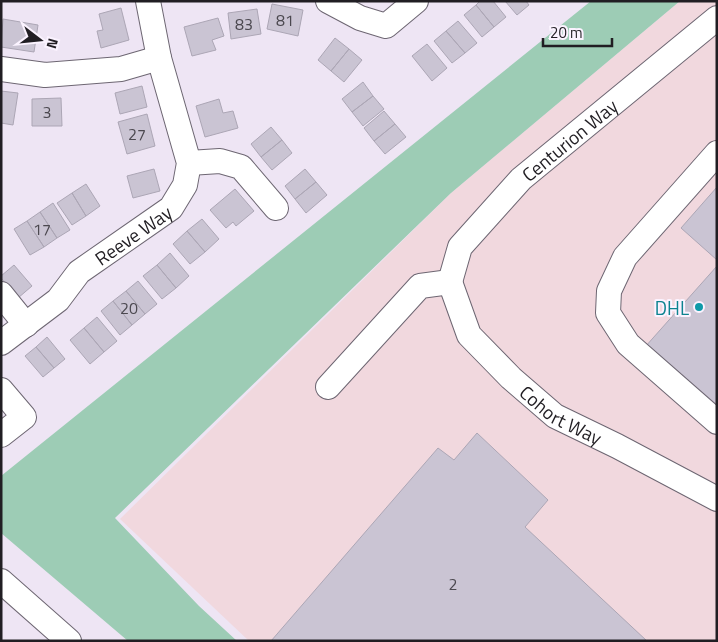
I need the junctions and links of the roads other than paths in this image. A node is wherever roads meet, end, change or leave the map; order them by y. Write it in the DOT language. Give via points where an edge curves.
graph roads {
  1 [pos="328,1"];
  2 [pos="416,1"];
  3 [pos="154,3"];
  4 [pos="717,18"];
  5 [pos="159,58"];
  6 [pos="1,69"];
  7 [pos="717,153"];
  8 [pos="188,163"];
  9 [pos="276,208"];
  10 [pos="450,282"];
  11 [pos="1,294"];
  12 [pos="26,325"];
  13 [pos="1,343"];
  14 [pos="328,387"];
  15 [pos="1,390"];
  16 [pos="717,422"];
  17 [pos="1,435"];
  18 [pos="717,498"];
  19 [pos="1,581"];
  20 [pos="70,641"];
  1 -- 2 [label="street" via="360,18 386,26"];
  3 -- 5 [label="street, Reeve Way"];
  4 -- 10 [label="street, Centurion Way" via="521,179 460,247"];
  5 -- 6 [label="street" via="121,69 45,76"];
  5 -- 8 [label="street, Reeve Way"];
  7 -- 16 [label="street" via="626,256 609,292 608,313 628,344"];
  8 -- 9 [label="street" via="220,161 241,167"];
  8 -- 12 [label="street, Reeve Way" via="185,185 171,208 79,272 58,300"];
  10 -- 14 [label="street" via="420,286"];
  10 -- 18 [label="street, Cohort Way" via="469,335 511,378 555,416"];
  11 -- 12 [label="street"];
  12 -- 13 [label="street, Reeve Way"];
  15 -- 17 [label="street" via="24,417"];
  19 -- 20 [label="street"];
}
